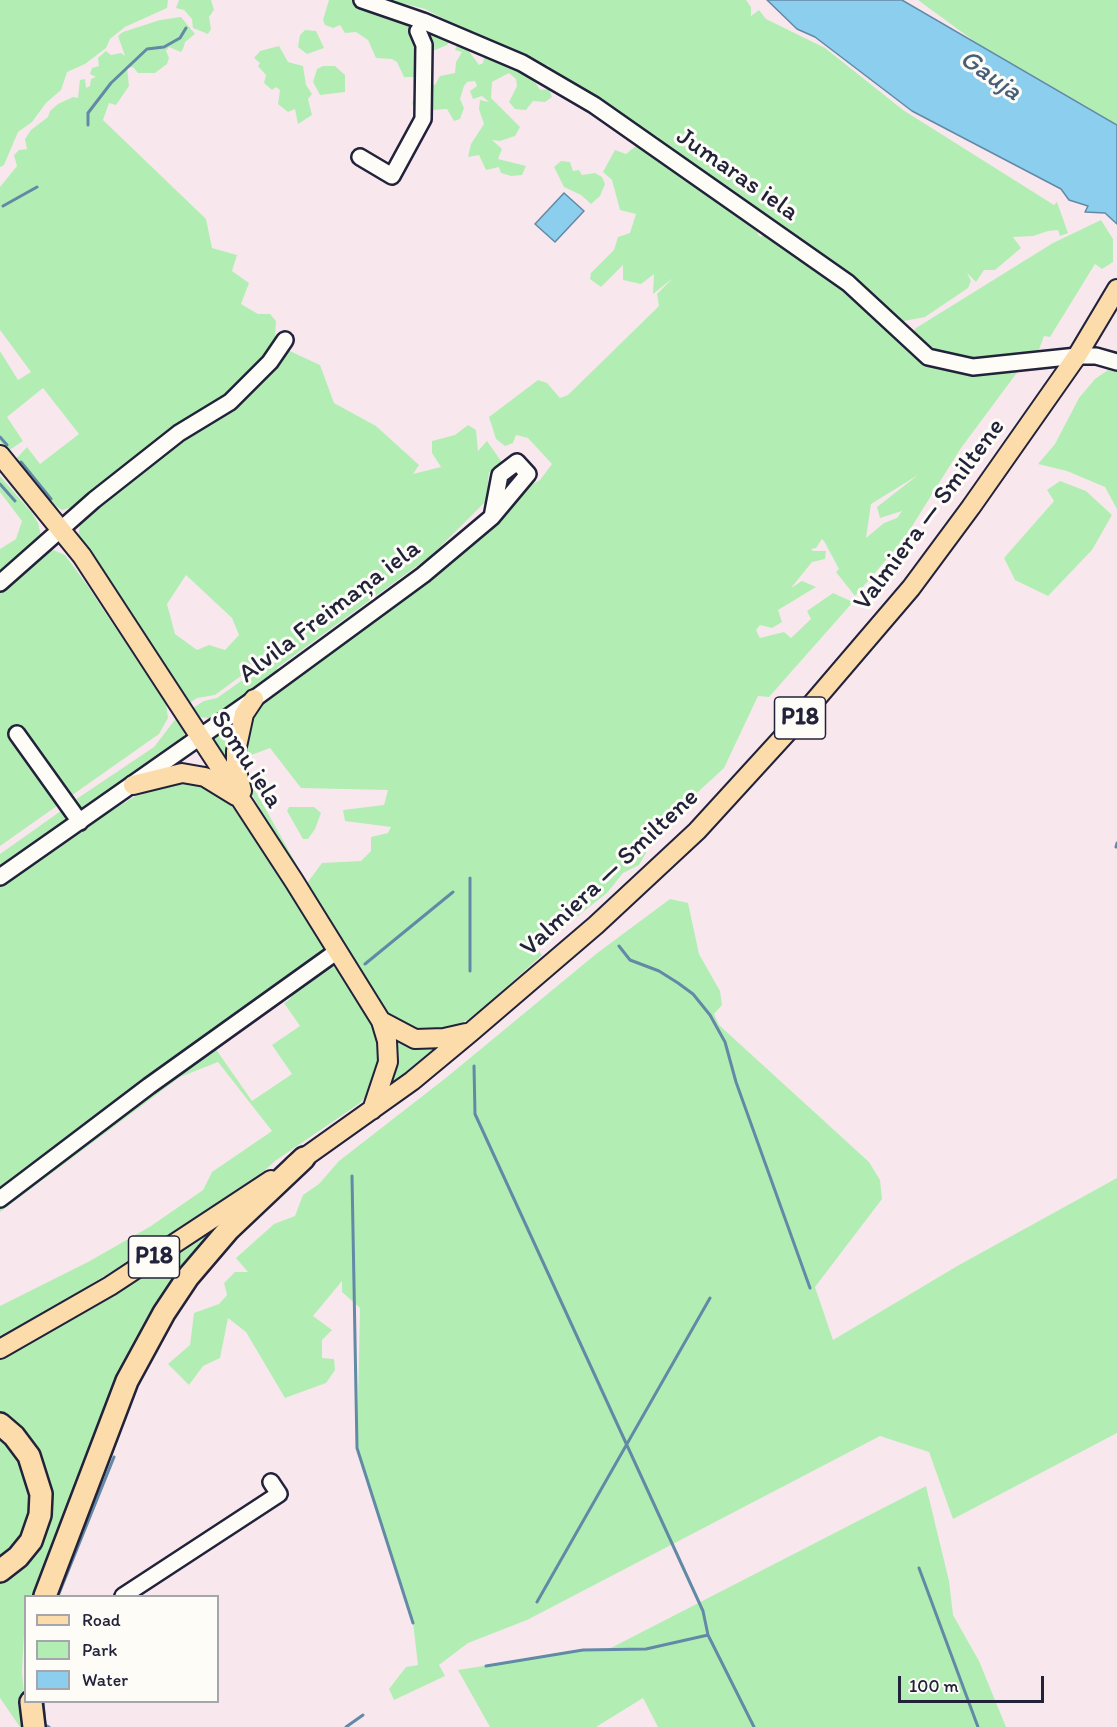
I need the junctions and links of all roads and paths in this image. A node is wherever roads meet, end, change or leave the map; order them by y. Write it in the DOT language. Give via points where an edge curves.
graph roads {
  1 [pos="362,0"];
  2 [pos="418,31"];
  3 [pos="360,157"];
  4 [pos="1117,290"];
  5 [pos="285,340"];
  6 [pos="1077,356"];
  7 [pos="1117,362"];
  8 [pos="0,455"];
  9 [pos="528,474"];
  10 [pos="61,530"];
  11 [pos="0,583"];
  12 [pos="254,699"];
  13 [pos="16,734"];
  14 [pos="200,737"];
  15 [pos="133,785"];
  16 [pos="241,798"];
  17 [pos="80,822"];
  18 [pos="258,826"];
  19 [pos="0,877"];
  20 [pos="336,952"];
  21 [pos="381,1021"];
  22 [pos="471,1032"];
  23 [pos="372,1110"];
  24 [pos="304,1158"];
  25 [pos="0,1199"];
  26 [pos="0,1349"];
  27 [pos="0,1424"];
  28 [pos="271,1482"];
  29 [pos="0,1571"];
  30 [pos="45,1595"];
  31 [pos="125,1595"];
  32 [pos="31,1703"];
  33 [pos="34,1727"];
  1 -- 6 [label="street, Jumaras iela" via="522,63 594,105 848,283 928,357 974,367"];
  2 -- 3 [label="street" via="424,45 423,119 392,176"];
  4 -- 6 [label="main road, Valmiera — Smiltene / P18"];
  5 -- 10 [label="street" via="270,362 230,402 179,433"];
  6 -- 7 [label="street, Jumaras iela"];
  6 -- 22 [label="main road, Valmiera — Smiltene / P18" via="911,588 793,726 697,831 647,879"];
  8 -- 10 [label="main road, Somu iela"];
  9 -- 12 [label="street, Alvila Freimaņa iela" via="492,517 423,575"];
  10 -- 11 [label="street"];
  10 -- 14 [label="main road, Somu iela"];
  12 -- 14 [label="street, Alvila Freimaņa iela"];
  12 -- 18 [label="main road" via="239,732 236,767"];
  13 -- 17 [label="street"];
  14 -- 15 [label="street, Alvila Freimaņa iela"];
  14 -- 16 [label="main road, Somu iela"];
  15 -- 16 [label="main road" via="182,773 205,777"];
  15 -- 17 [label="street, Alvila Freimaņa iela"];
  16 -- 18 [label="main road, Somu iela"];
  17 -- 19 [label="street, Alvila Freimaņa iela"];
  18 -- 20 [label="main road, Somu iela"];
  20 -- 21 [label="main road, Somu iela"];
  20 -- 25 [label="street"];
  21 -- 22 [label="main road" via="415,1039"];
  21 -- 23 [label="main road" via="388,1062"];
  22 -- 23 [label="main road, Valmiera — Smiltene / P18"];
  23 -- 24 [label="main road, Valmiera — Smiltene / P18"];
  24 -- 26 [label="main road, Valmiera — Smiltene / P18" via="110,1286"];
  24 -- 30 [label="highway" via="229,1229 188,1277 164,1313 127,1381"];
  27 -- 29 [label="highway" via="29,1456 41,1494 40,1515 30,1541"];
  28 -- 31 [label="street" via="279,1494"];
  32 -- 33 [label="highway"];
}
